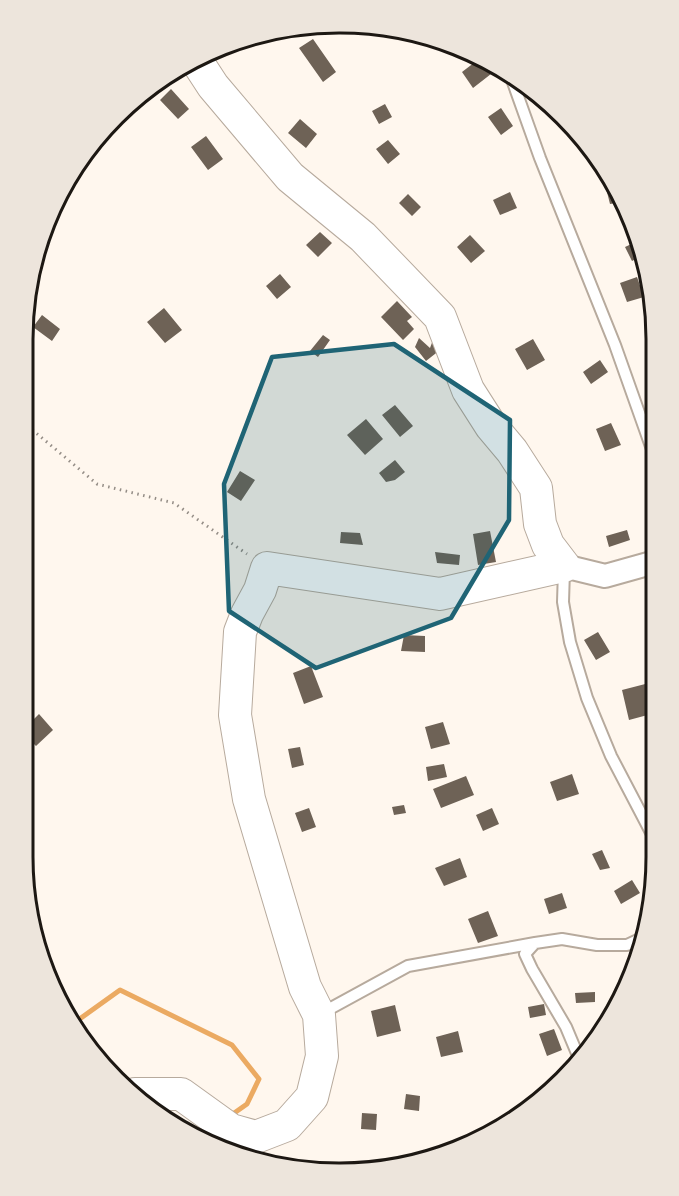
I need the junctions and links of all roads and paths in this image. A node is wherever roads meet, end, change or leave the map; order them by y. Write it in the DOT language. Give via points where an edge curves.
graph roads {
  1 [pos="200,67"];
  2 [pos="515,89"];
  3 [pos="33,430"];
  4 [pos="646,432"];
  5 [pos="646,565"];
  6 [pos="564,566"];
  7 [pos="267,568"];
  8 [pos="646,823"];
  9 [pos="634,942"];
  10 [pos="536,943"];
  11 [pos="320,1015"];
  12 [pos="576,1051"];
  13 [pos="146,1094"];
  1 -- 6 [label="street" via="290,177 363,237 440,317 468,390 536,488 540,524 548,545"];
  2 -- 4 [label="lane"];
  3 -- 7 [label="path" via="97,484 174,504"];
  5 -- 6 [label="street" via="605,576"];
  6 -- 7 [label="street" via="440,594"];
  6 -- 8 [label="lane" via="566,622 587,698 611,756"];
  7 -- 11 [label="street" via="261,590 240,632 235,715 249,799 305,987"];
  9 -- 10 [label="lane" via="597,945 562,939"];
  10 -- 11 [label="lane" via="408,966"];
  10 -- 12 [label="lane" via="525,954"];
  11 -- 13 [label="street" via="322,1056 312,1097 287,1125 256,1137 231,1130 181,1094"];
}
